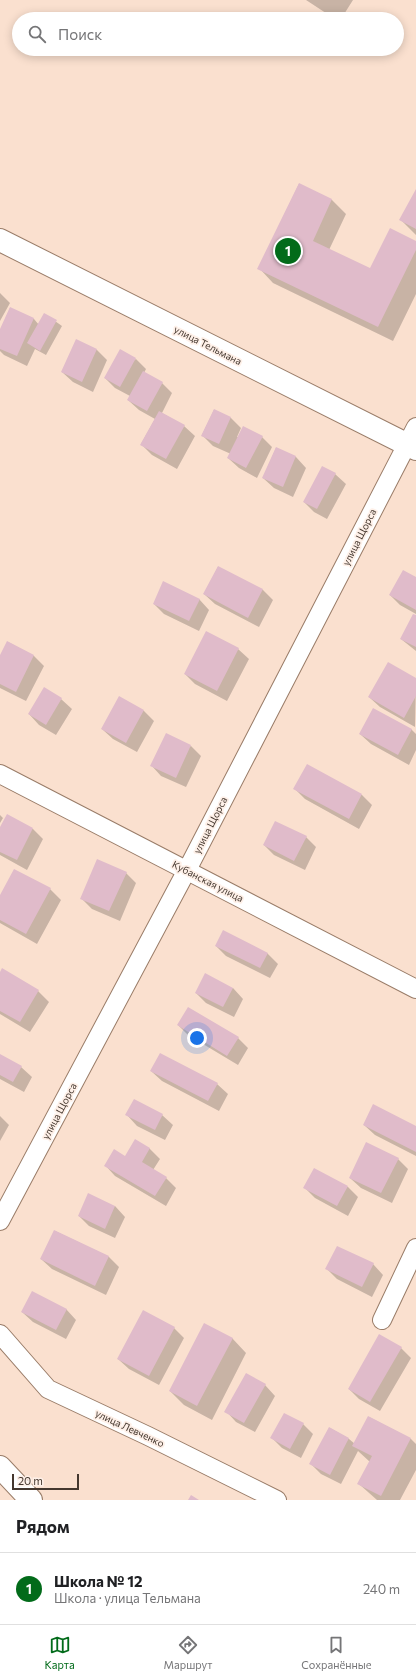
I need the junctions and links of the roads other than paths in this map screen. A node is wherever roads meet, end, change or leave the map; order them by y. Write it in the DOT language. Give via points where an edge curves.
graph roads {
  1 [pos="0,240"];
  2 [pos="413,440"];
  3 [pos="0,774"];
  4 [pos="187,870"];
  5 [pos="416,989"];
  6 [pos="0,1221"];
  7 [pos="416,1248"];
  8 [pos="382,1320"];
  9 [pos="0,1334"];
  10 [pos="0,1467"];
  11 [pos="31,1500"];
  12 [pos="277,1500"];
  1 -- 2 [label="main road, улица Тельмана"];
  2 -- 4 [label="street, улица Щорса"];
  3 -- 4 [label="street, Кубанская улица"];
  4 -- 5 [label="street, Кубанская улица"];
  4 -- 6 [label="street, улица Щорса"];
  7 -- 8 [label="street"];
  9 -- 12 [label="street, улица Левченко" via="48,1389"];
  10 -- 11 [label="main road"];
}
